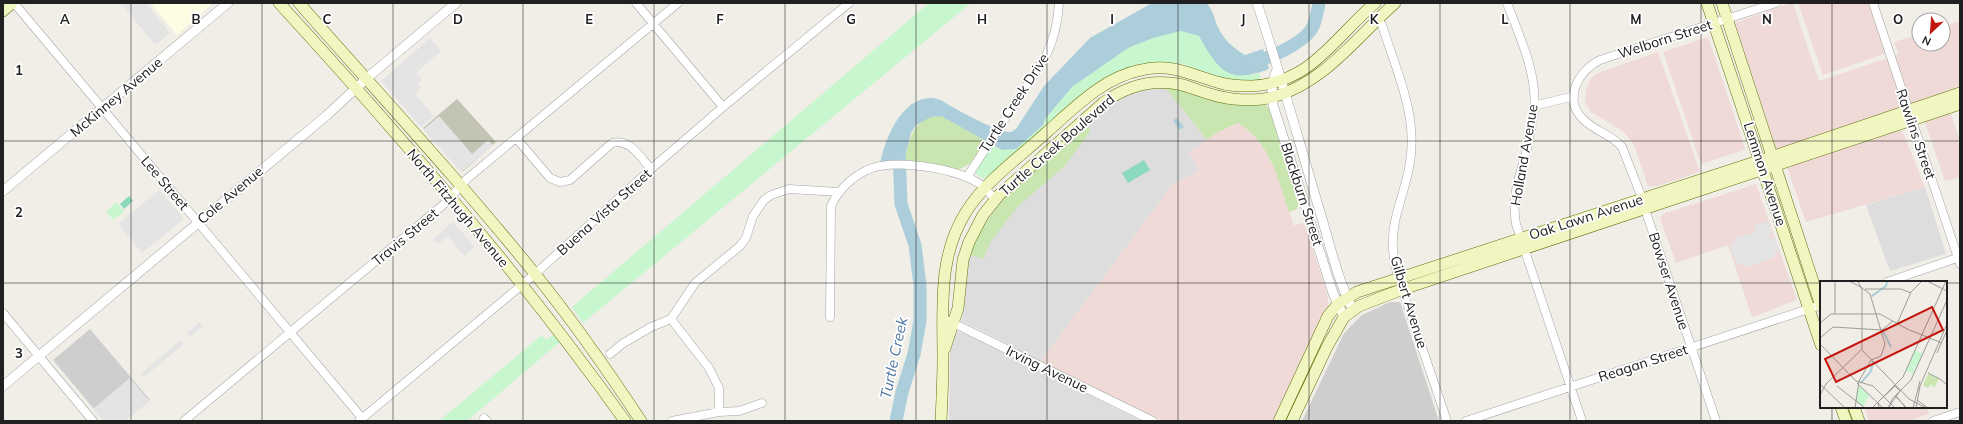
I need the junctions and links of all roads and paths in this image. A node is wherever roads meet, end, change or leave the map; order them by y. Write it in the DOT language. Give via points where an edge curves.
graph roads {
  1 [pos="13,3"];
  2 [pos="228,3"];
  3 [pos="279,3"];
  4 [pos="299,3"];
  5 [pos="456,3"];
  6 [pos="636,3"];
  7 [pos="678,3"];
  8 [pos="849,3"];
  9 [pos="1059,3"];
  10 [pos="1257,3"];
  11 [pos="1395,3"];
  12 [pos="1507,3"];
  13 [pos="1707,3"];
  14 [pos="1722,3"];
  15 [pos="1776,3"];
  16 [pos="1873,3"];
  17 [pos="1372,6"];
  18 [pos="3,11"];
  19 [pos="1378,19"];
  20 [pos="1727,19"];
  21 [pos="1714,23"];
  22 [pos="653,24"];
  23 [pos="1277,69"];
  24 [pos="367,78"];
  25 [pos="1283,81"];
  26 [pos="1272,84"];
  27 [pos="357,88"];
  28 [pos="1286,93"];
  29 [pos="1960,93"];
  30 [pos="1574,96"];
  31 [pos="1272,97"];
  32 [pos="1080,104"];
  33 [pos="1960,104"];
  34 [pos="1534,106"];
  35 [pos="722,107"];
  36 [pos="102,108"];
  37 [pos="1089,115"];
  38 [pos="1910,115"];
  39 [pos="516,138"];
  40 [pos="1773,161"];
  41 [pos="1762,165"];
  42 [pos="651,169"];
  43 [pos="967,177"];
  44 [pos="461,186"];
  45 [pos="985,189"];
  46 [pos="3,191"];
  47 [pos="816,191"];
  48 [pos="839,192"];
  49 [pos="450,198"];
  50 [pos="995,199"];
  51 [pos="832,203"];
  52 [pos="1643,204"];
  53 [pos="1320,211"];
  54 [pos="1308,214"];
  55 [pos="198,222"];
  56 [pos="1522,244"];
  57 [pos="948,256"];
  58 [pos="963,260"];
  59 [pos="1959,260"];
  60 [pos="535,274"];
  61 [pos="1890,281"];
  62 [pos="1401,284"];
  63 [pos="522,285"];
  64 [pos="1342,301"];
  65 [pos="1820,302"];
  66 [pos="1820,305"];
  67 [pos="1809,308"];
  68 [pos="3,313"];
  69 [pos="1349,313"];
  70 [pos="830,317"];
  71 [pos="942,318"];
  72 [pos="671,319"];
  73 [pos="954,324"];
  74 [pos="290,333"];
  75 [pos="1820,342"];
  76 [pos="1691,347"];
  77 [pos="610,354"];
  78 [pos="39,356"];
  79 [pos="943,356"];
  80 [pos="603,364"];
  81 [pos="591,373"];
  82 [pos="3,386"];
  83 [pos="1570,387"];
  84 [pos="1294,388"];
  85 [pos="1305,393"];
  86 [pos="762,403"];
  87 [pos="1842,408"];
  88 [pos="1854,408"];
  89 [pos="719,412"];
  90 [pos="1960,412"];
  91 [pos="360,420"];
  92 [pos="93,421"];
  93 [pos="184,421"];
  94 [pos="625,421"];
  95 [pos="641,421"];
  96 [pos="672,421"];
  97 [pos="941,421"];
  98 [pos="1153,421"];
  99 [pos="1279,421"];
  100 [pos="1292,421"];
  101 [pos="1447,421"];
  102 [pos="1466,421"];
  103 [pos="1582,421"];
  104 [pos="1716,421"];
  105 [pos="1846,421"];
  106 [pos="1859,421"];
  107 [pos="1933,421"];
  1 -- 18 [label="main road"];
  1 -- 36 [label="street, Lee Street"];
  2 -- 36 [label="street, McKinney Avenue"];
  3 -- 27 [label="main road, North Fitzhugh Avenue"];
  4 -- 24 [label="main road, North Fitzhugh Avenue"];
  5 -- 24 [label="street, Cole Avenue"];
  6 -- 22 [label="street"];
  7 -- 22 [label="street, Travis Street"];
  8 -- 35 [label="street, Buena Vista Street"];
  9 -- 43 [label="street, Turtle Creek Drive" via="1051,46"];
  10 -- 23 [label="street, Blackburn Street"];
  11 -- 19 [label="main road, Turtle Creek Boulevard"];
  12 -- 34 [label="street, Holland Avenue" via="1527,57"];
  13 -- 21 [label="main road, Lemmon Avenue"];
  14 -- 20 [label="main road, Lemmon Avenue"];
  15 -- 20 [label="street, Welborn Street"];
  16 -- 38 [label="street, Rawlins Street"];
  17 -- 19 [label="main road"];
  17 -- 25 [label="main road, Turtle Creek Boulevard" via="1318,59"];
  19 -- 28 [label="main road, Turtle Creek Boulevard" via="1324,71"];
  19 -- 62 [label="street, Gilbert Avenue" via="1406,98 1413,142 1393,229 1393,249"];
  20 -- 21 [label="street, Welborn Street"];
  20 -- 40 [label="main road, Lemmon Avenue"];
  21 -- 30 [label="street, Welborn Street" via="1592,64 1577,80"];
  21 -- 41 [label="main road, Lemmon Avenue"];
  22 -- 35 [label="street"];
  22 -- 39 [label="street, Travis Street"];
  23 -- 25 [label="street, Blackburn Street"];
  23 -- 26 [label="street, Blackburn Street"];
  24 -- 27 [label="street, Cole Avenue"];
  24 -- 44 [label="main road, North Fitzhugh Avenue"];
  25 -- 26 [label="main road, Turtle Creek Boulevard"];
  25 -- 28 [label="street, Blackburn Street"];
  26 -- 31 [label="street, Blackburn Street"];
  26 -- 32 [label="main road, Turtle Creek Boulevard" via="1228,85 1188,71 1153,68 1115,78"];
  27 -- 49 [label="main road, North Fitzhugh Avenue"];
  27 -- 55 [label="street, Cole Avenue"];
  28 -- 31 [label="main road, Turtle Creek Boulevard"];
  28 -- 53 [label="street, Blackburn Street"];
  29 -- 38 [label="main road, Oak Lawn Avenue"];
  30 -- 34 [label="street"];
  30 -- 52 [label="street, Bowser Avenue" via="1577,110 1585,121 1616,140 1622,147"];
  31 -- 37 [label="main road, Turtle Creek Boulevard" via="1224,98 1178,84 1155,83 1135,86 1119,93"];
  31 -- 54 [label="street, Blackburn Street"];
  32 -- 37 [label="main road"];
  32 -- 45 [label="main road, Turtle Creek Boulevard"];
  33 -- 38 [label="main road, Oak Lawn Avenue"];
  34 -- 56 [label="street, Holland Avenue" via="1527,149 1514,196 1514,214"];
  35 -- 42 [label="street, Buena Vista Street"];
  36 -- 46 [label="street, McKinney Avenue"];
  36 -- 55 [label="street, Lee Street"];
  37 -- 50 [label="main road, Turtle Creek Boulevard"];
  38 -- 40 [label="main road, Oak Lawn Avenue"];
  38 -- 59 [label="street, Rawlins Street"];
  39 -- 42 [label="street" via="550,178 560,182 570,180 617,142 628,144"];
  39 -- 44 [label="street, Travis Street"];
  40 -- 41 [label="main road, Oak Lawn Avenue"];
  40 -- 65 [label="main road, Lemmon Avenue"];
  41 -- 52 [label="main road, Oak Lawn Avenue"];
  41 -- 67 [label="main road, Lemmon Avenue"];
  42 -- 60 [label="street, Buena Vista Street"];
  43 -- 45 [label="street"];
  43 -- 48 [label="street" via="924,166 881,167 867,170"];
  44 -- 49 [label="street, Travis Street"];
  44 -- 60 [label="main road, North Fitzhugh Avenue"];
  45 -- 50 [label="street"];
  45 -- 57 [label="main road, Turtle Creek Boulevard" via="964,217"];
  47 -- 48 [label="street"];
  47 -- 51 [label="street"];
  47 -- 72 [label="street" via="789,189 764,200 753,216 746,238 740,246 695,284"];
  48 -- 51 [label="street"];
  49 -- 63 [label="main road, North Fitzhugh Avenue"];
  49 -- 74 [label="street, Travis Street"];
  50 -- 58 [label="main road, Turtle Creek Boulevard" via="975,229"];
  51 -- 70 [label="street"];
  52 -- 56 [label="main road, Oak Lawn Avenue"];
  52 -- 76 [label="street, Bowser Avenue"];
  53 -- 54 [label="street"];
  53 -- 64 [label="street, Blackburn Street"];
  54 -- 64 [label="street, Blackburn Street"];
  55 -- 74 [label="street, Lee Street"];
  55 -- 78 [label="street, Cole Avenue"];
  56 -- 62 [label="main road, Oak Lawn Avenue"];
  56 -- 83 [label="street, Holland Avenue"];
  57 -- 58 [label="main road"];
  57 -- 71 [label="main road, Turtle Creek Boulevard"];
  58 -- 73 [label="main road, Turtle Creek Boulevard"];
  59 -- 61 [label="street"];
  60 -- 63 [label="street, Buena Vista Street"];
  60 -- 80 [label="main road, North Fitzhugh Avenue"];
  62 -- 64 [label="main road, Oak Lawn Avenue" via="1357,292"];
  62 -- 69 [label="main road, Oak Lawn Avenue"];
  62 -- 101 [label="street, Gilbert Avenue"];
  63 -- 81 [label="main road, North Fitzhugh Avenue"];
  63 -- 91 [label="street, Buena Vista Street"];
  64 -- 69 [label="street, Blackburn Street"];
  64 -- 84 [label="main road, Oak Lawn Avenue" via="1328,316"];
  66 -- 67 [label="street, Reagan Street"];
  67 -- 75 [label="main road, Lemmon Avenue"];
  67 -- 76 [label="street, Reagan Street"];
  68 -- 78 [label="street"];
  69 -- 85 [label="main road" via="1327,347"];
  71 -- 73 [label="street, Irving Avenue"];
  71 -- 79 [label="main road, Turtle Creek Boulevard"];
  72 -- 77 [label="street" via="651,327"];
  72 -- 89 [label="street" via="709,368 718,388"];
  73 -- 79 [label="main road, Turtle Creek Boulevard"];
  73 -- 98 [label="street, Irving Avenue"];
  74 -- 91 [label="street, Lee Street"];
  74 -- 93 [label="street, Travis Street"];
  76 -- 83 [label="street, Reagan Street"];
  76 -- 104 [label="street, Bowser Avenue"];
  78 -- 82 [label="street, Cole Avenue"];
  78 -- 92 [label="street"];
  79 -- 97 [label="main road, Turtle Creek Boulevard"];
  80 -- 81 [label="main road"];
  80 -- 95 [label="main road, North Fitzhugh Avenue"];
  81 -- 94 [label="main road, North Fitzhugh Avenue"];
  83 -- 102 [label="street, Reagan Street"];
  83 -- 103 [label="street, Holland Avenue"];
  84 -- 85 [label="main road"];
  84 -- 99 [label="main road, Oak Lawn Avenue"];
  85 -- 100 [label="main road"];
  86 -- 89 [label="street" via="740,412"];
  87 -- 105 [label="main road"];
  88 -- 106 [label="main road"];
  89 -- 96 [label="street"];
  90 -- 107 [label="street"];
}
